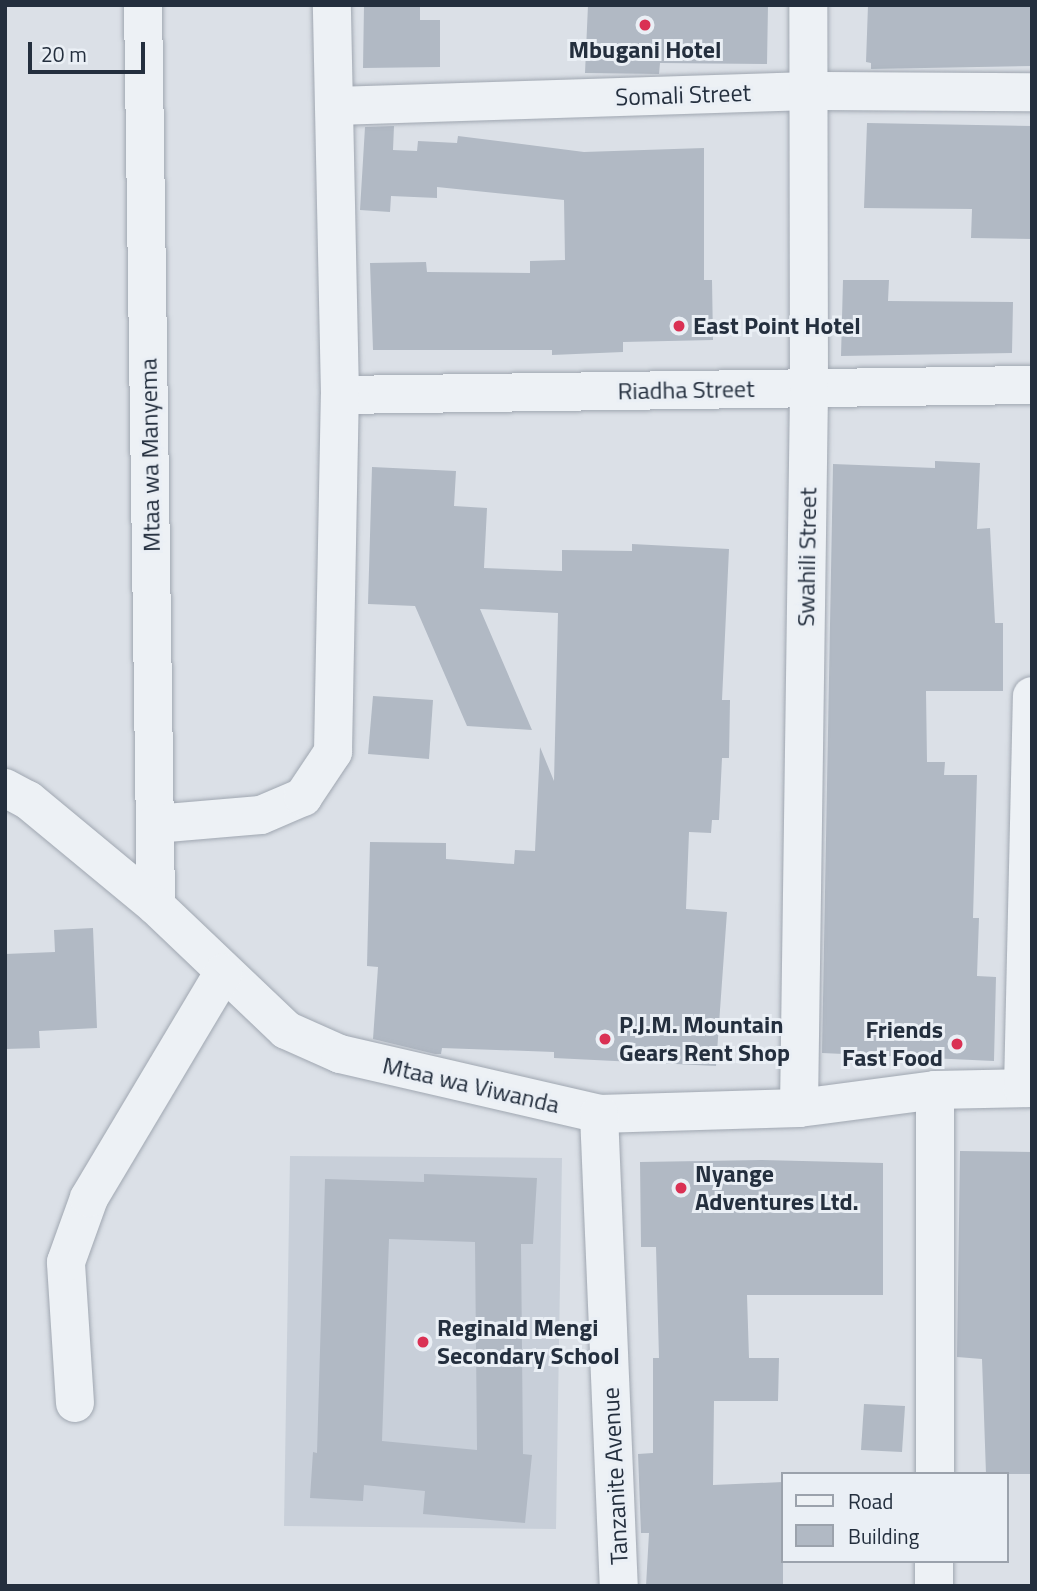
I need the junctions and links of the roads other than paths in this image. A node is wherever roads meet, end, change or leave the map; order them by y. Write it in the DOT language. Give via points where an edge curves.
graph roads {
  1 [pos="143,5"];
  2 [pos="332,5"];
  3 [pos="808,5"];
  4 [pos="810,91"];
  5 [pos="1032,92"];
  6 [pos="335,106"];
  7 [pos="1032,385"];
  8 [pos="809,388"];
  9 [pos="340,396"];
  10 [pos="1032,696"];
  11 [pos="5,788"];
  12 [pos="155,824"];
  13 [pos="156,906"];
  14 [pos="223,973"];
  15 [pos="1027,1088"];
  16 [pos="935,1090"];
  17 [pos="799,1108"];
  18 [pos="599,1114"];
  19 [pos="75,1403"];
  20 [pos="934,1472"];
  21 [pos="934,1563"];
  22 [pos="619,1586"];
  23 [pos="934,1586"];
  1 -- 12 [label="street, Mtaa wa Manyema"];
  2 -- 6 [label="street"];
  3 -- 4 [label="street, Swahili Street"];
  4 -- 5 [label="street, Somali Street"];
  4 -- 6 [label="street, Somali Street"];
  4 -- 8 [label="street, Swahili Street"];
  6 -- 9 [label="street"];
  7 -- 8 [label="street, Riadha Street"];
  8 -- 9 [label="street, Riadha Street"];
  8 -- 17 [label="street, Swahili Street"];
  9 -- 12 [label="street" via="333,752 303,797 261,815"];
  10 -- 15 [label="street"];
  11 -- 13 [label="street, Mtaa wa Viwanda" via="28,800"];
  12 -- 13 [label="street, Mtaa wa Manyema"];
  13 -- 14 [label="street, Mtaa wa Viwanda"];
  14 -- 18 [label="street, Mtaa wa Viwanda" via="286,1030 340,1054"];
  14 -- 19 [label="street" via="84,1210 66,1262"];
  15 -- 16 [label="street, Mtaa wa Viwanda"];
  16 -- 17 [label="street, Mtaa wa Viwanda"];
  16 -- 20 [label="street"];
  17 -- 18 [label="street, Mtaa wa Viwanda"];
  18 -- 22 [label="street, Tanzanite Avenue"];
  21 -- 23 [label="street"];
}
